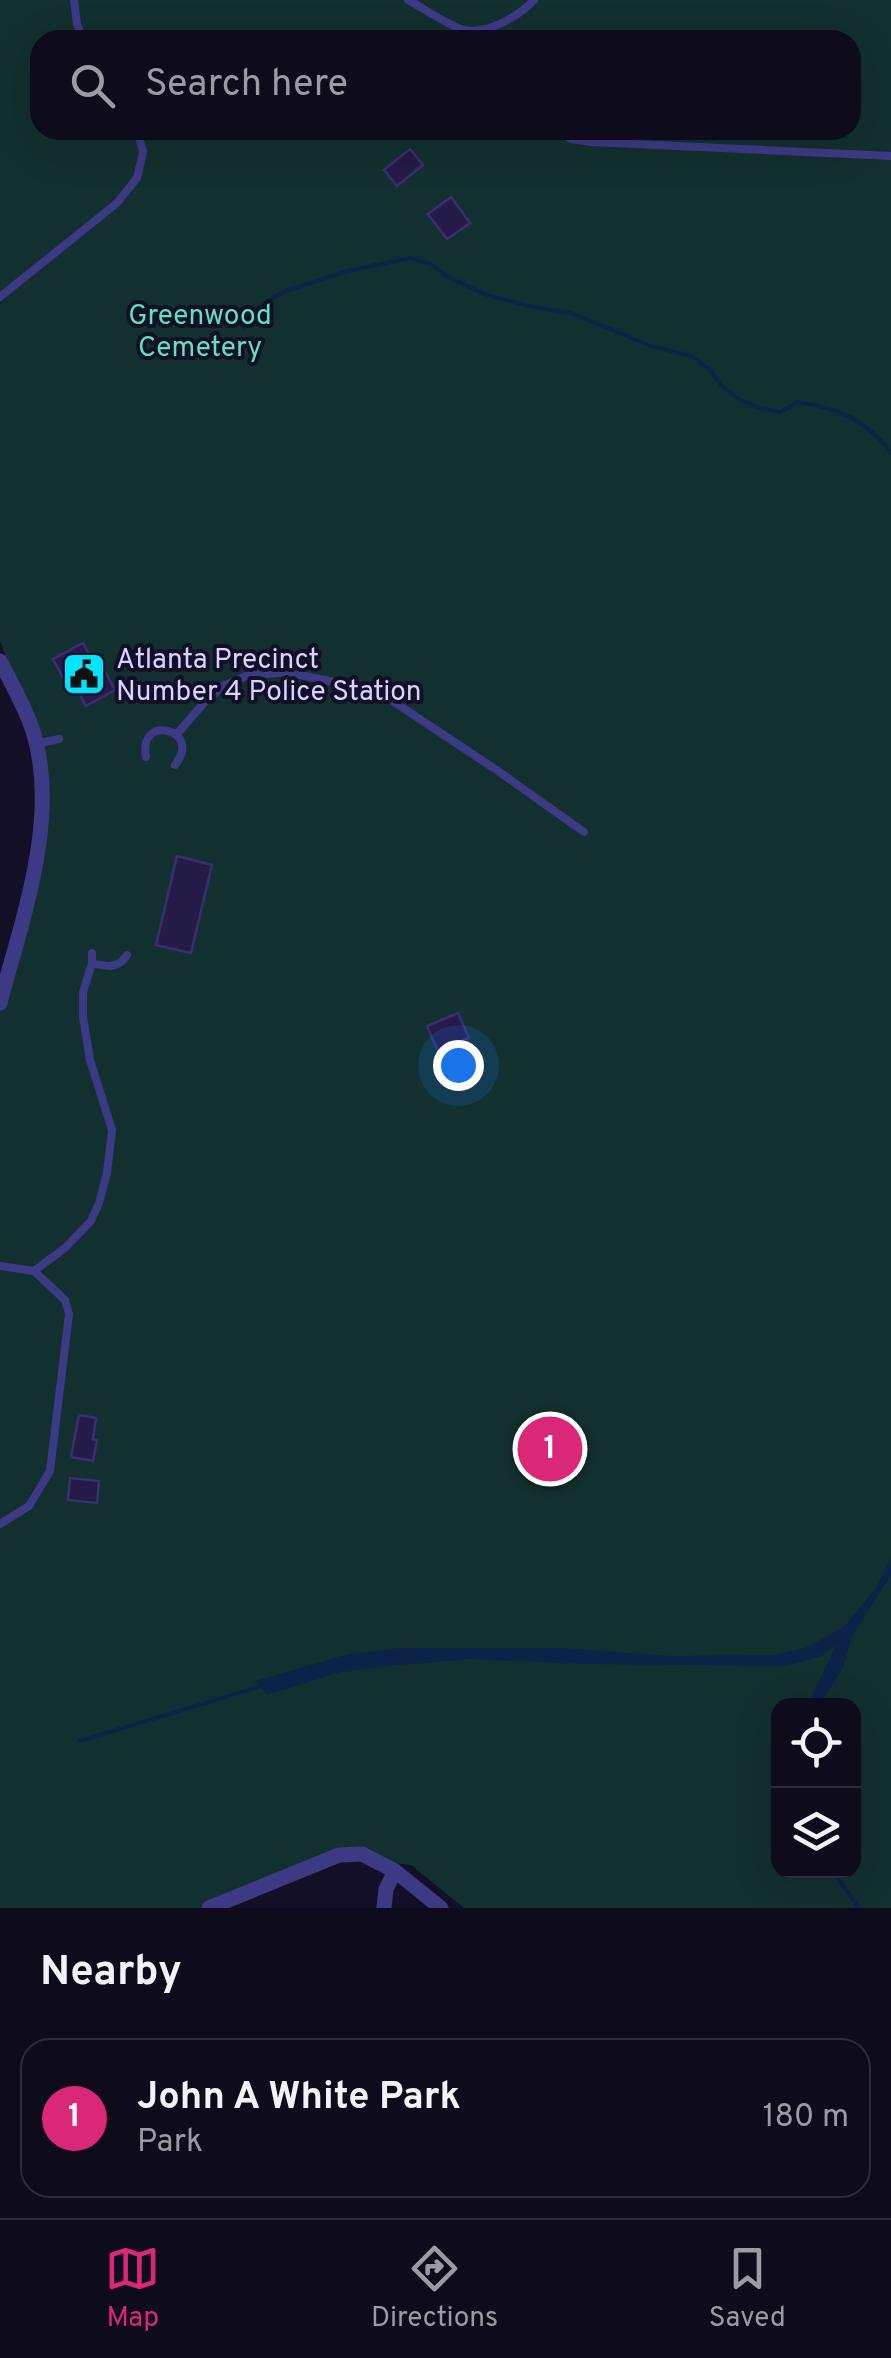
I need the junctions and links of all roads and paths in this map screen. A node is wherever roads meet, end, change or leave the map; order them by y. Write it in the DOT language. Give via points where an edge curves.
graph roads {
  1 [pos="74,0"];
  2 [pos="408,0"];
  3 [pos="534,0"];
  4 [pos="471,29"];
  5 [pos="79,30"];
  6 [pos="140,140"];
  7 [pos="578,140"];
  8 [pos="891,156"];
  9 [pos="0,297"];
  10 [pos="17,656"];
  11 [pos="1,663"];
  12 [pos="176,734"];
  13 [pos="59,739"];
  14 [pos="36,744"];
  15 [pos="146,757"];
  16 [pos="175,764"];
  17 [pos="584,832"];
  18 [pos="127,956"];
  19 [pos="0,1003"];
  20 [pos="0,1266"];
  21 [pos="34,1271"];
  22 [pos="0,1524"];
  23 [pos="395,1871"];
  24 [pos="209,1908"];
  25 [pos="384,1908"];
  26 [pos="441,1908"];
  1 -- 5 [label="lane"];
  2 -- 4 [label="lane"];
  3 -- 4 [label="lane" via="490,28"];
  6 -- 9 [label="lane" via="137,178 116,203"];
  7 -- 8 [label="lane"];
  10 -- 11 [label="lane"];
  11 -- 14 [label="street"];
  12 -- 15 [label="lane" via="152,733"];
  12 -- 16 [label="lane" via="183,750"];
  12 -- 17 [label="lane" via="223,686 246,676 286,672 334,682 382,694"];
  13 -- 14 [label="lane"];
  14 -- 19 [label="street" via="43,812"];
  18 -- 21 [label="lane" via="110,967 92,958 83,992 90,1060 112,1130 100,1203 65,1248"];
  20 -- 21 [label="lane"];
  21 -- 22 [label="lane" via="65,1300 69,1314 50,1470 29,1506"];
  23 -- 24 [label="street" via="362,1854 339,1855"];
  23 -- 25 [label="street"];
  23 -- 26 [label="street"];
}
